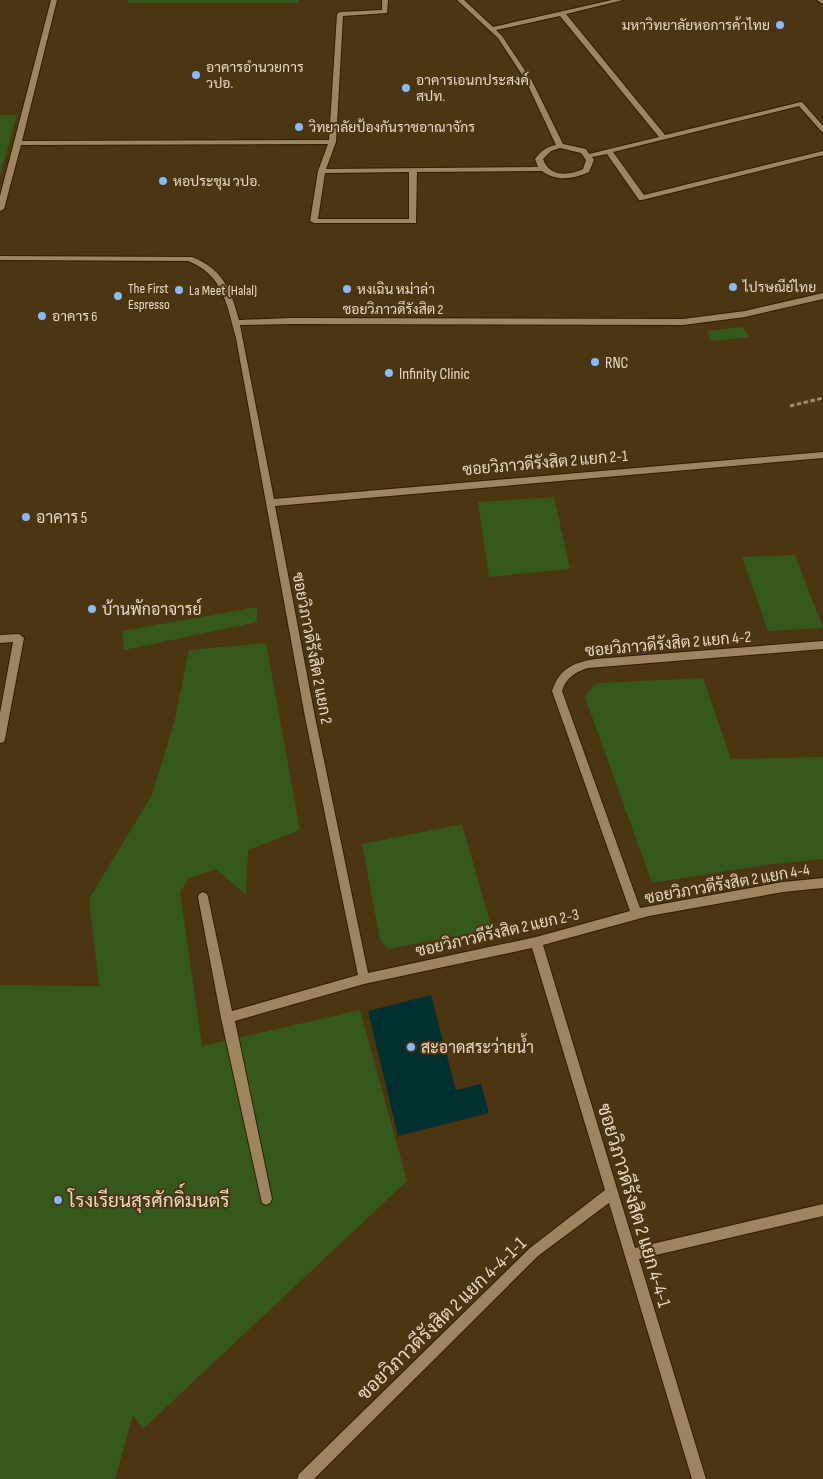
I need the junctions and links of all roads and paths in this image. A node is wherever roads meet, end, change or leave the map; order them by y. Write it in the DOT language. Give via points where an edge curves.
graph roads {
  1 [pos="54,0"];
  2 [pos="385,0"];
  3 [pos="460,0"];
  4 [pos="620,0"];
  5 [pos="820,0"];
  6 [pos="823,2"];
  7 [pos="561,13"];
  8 [pos="493,29"];
  9 [pos="823,130"];
  10 [pos="663,137"];
  11 [pos="332,142"];
  12 [pos="18,143"];
  13 [pos="560,146"];
  14 [pos="608,150"];
  15 [pos="823,153"];
  16 [pos="588,156"];
  17 [pos="543,169"];
  18 [pos="414,170"];
  19 [pos="322,171"];
  20 [pos="0,209"];
  21 [pos="0,258"];
  22 [pos="823,296"];
  23 [pos="235,323"];
  24 [pos="823,398"];
  25 [pos="790,406"];
  26 [pos="823,455"];
  27 [pos="270,503"];
  28 [pos="0,639"];
  29 [pos="823,645"];
  30 [pos="0,739"];
  31 [pos="823,883"];
  32 [pos="202,897"];
  33 [pos="636,915"];
  34 [pos="536,942"];
  35 [pos="364,979"];
  36 [pos="227,1018"];
  37 [pos="612,1193"];
  38 [pos="266,1199"];
  39 [pos="823,1210"];
  40 [pos="631,1255"];
  41 [pos="304,1479"];
  42 [pos="699,1479"];
  1 -- 12 [label="street"];
  2 -- 11 [label="street" via="385,12 340,14"];
  3 -- 8 [label="street"];
  4 -- 7 [label="street"];
  5 -- 6 [label="street"];
  7 -- 8 [label="street"];
  7 -- 10 [label="street"];
  8 -- 13 [label="street" via="529,81"];
  9 -- 10 [label="street" via="802,104"];
  10 -- 14 [label="street"];
  11 -- 12 [label="street"];
  11 -- 19 [label="street"];
  12 -- 20 [label="street"];
  13 -- 16 [label="street" via="576,148"];
  13 -- 17 [label="street" via="542,154 539,159"];
  14 -- 15 [label="street" via="642,198"];
  14 -- 16 [label="street"];
  16 -- 17 [label="street" via="590,160 586,170 573,176 556,175"];
  17 -- 18 [label="street"];
  18 -- 19 [label="street"];
  18 -- 19 [label="street" via="413,221 314,221"];
  21 -- 23 [label="street" via="198,261 214,271 223,283"];
  22 -- 23 [label="street, ซอยวิภาวดีรังสิต 2" via="744,314 683,322 291,320"];
  23 -- 27 [label="street, ซอยวิภาวดีรังสิต 2 แยก 2"];
  24 -- 25 [label="path"];
  26 -- 27 [label="street, ซอยวิภาวดีรังสิต 2 แยก 2-1"];
  27 -- 35 [label="street, ซอยวิภาวดีรังสิต 2 แยก 2"];
  28 -- 30 [label="street" via="19,638"];
  29 -- 33 [label="street, ซอยวิภาวดีรังสิต 2 แยก 4-2" via="595,663 580,666 560,679 556,691"];
  31 -- 33 [label="street, ซอยวิภาวดีรังสิต 2 แยก 4-4" via="783,887"];
  32 -- 36 [label="street"];
  33 -- 34 [label="street, ซอยวิภาวดีรังสิต 2 แยก 2-3"];
  34 -- 35 [label="street, ซอยวิภาวดีรังสิต 2 แยก 2-3"];
  34 -- 37 [label="street, ซอยวิภาวดีรังสิต 2 แยก 4-4-1"];
  35 -- 36 [label="street"];
  36 -- 38 [label="street"];
  37 -- 40 [label="street, ซอยวิภาวดีรังสิต 2 แยก 4-4-1"];
  37 -- 41 [label="street, ซอยวิภาวดีรังสิต 2 แยก 4-4-1-1" via="534,1252"];
  39 -- 40 [label="street"];
  40 -- 42 [label="street, ซอยวิภาวดีรังสิต 2 แยก 4-4-1"];
}
